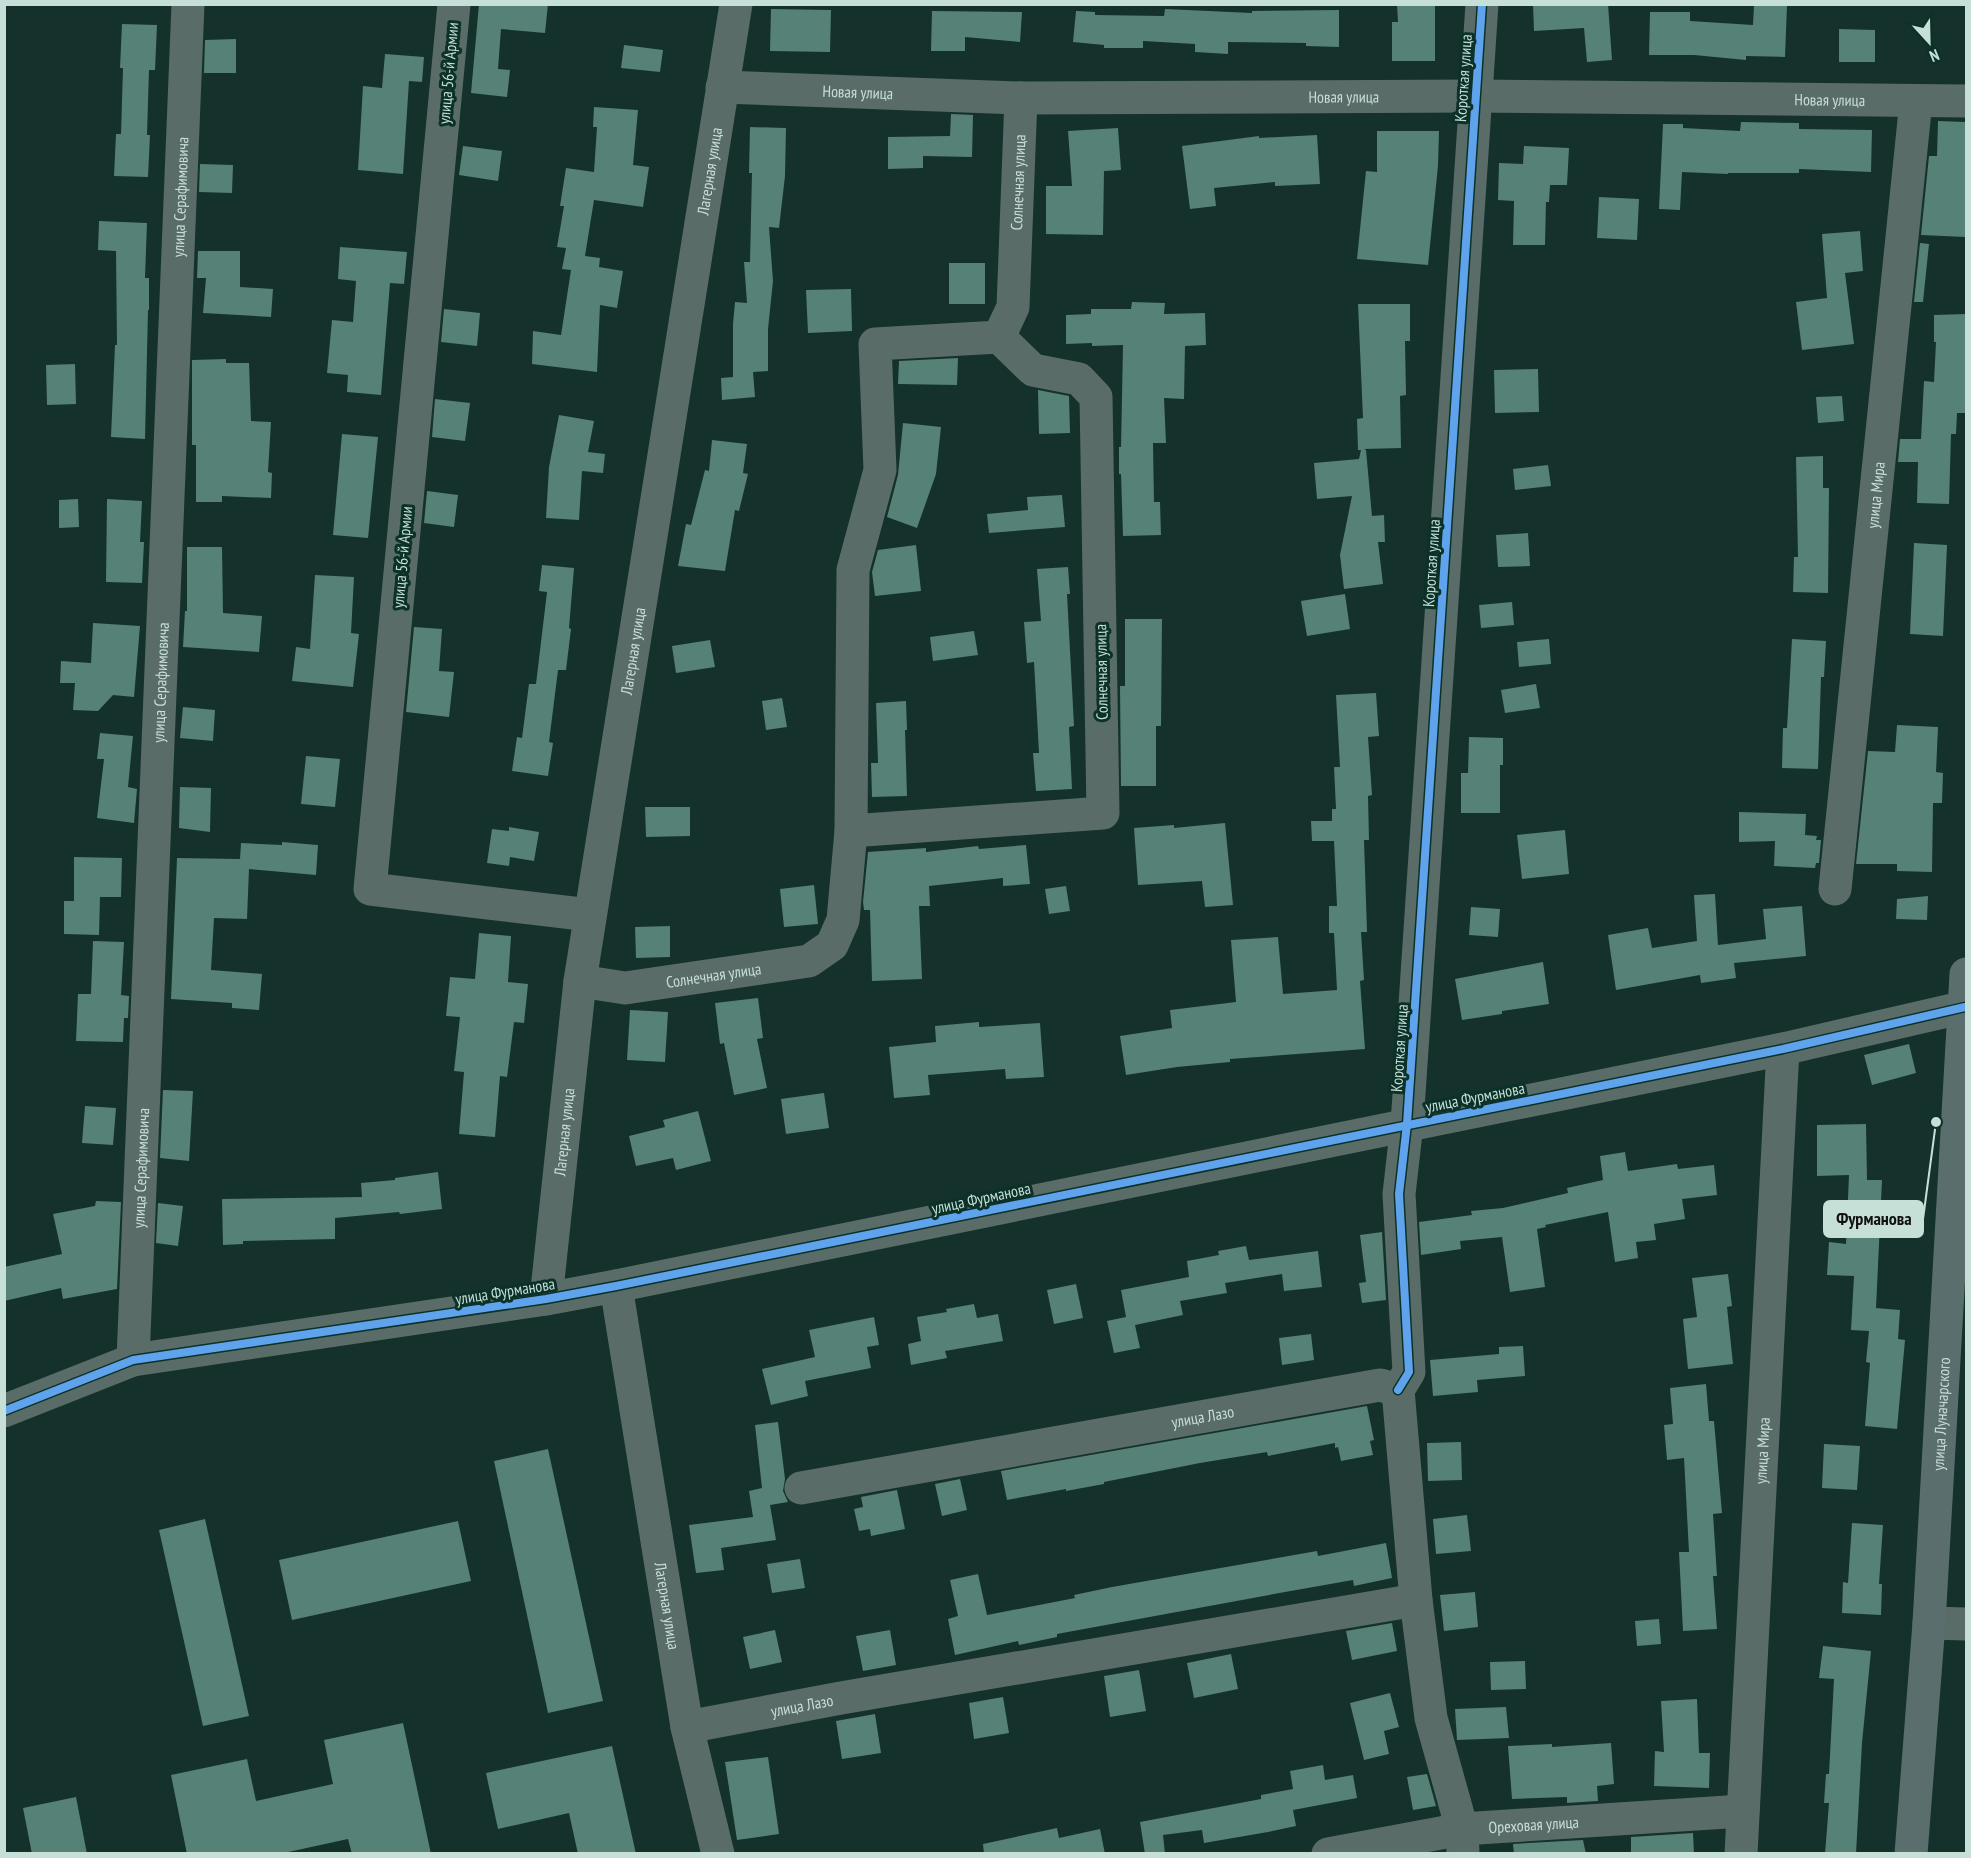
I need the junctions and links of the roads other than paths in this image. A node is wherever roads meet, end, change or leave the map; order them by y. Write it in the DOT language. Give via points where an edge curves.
graph roads {
  1 [pos="188,4"];
  2 [pos="454,4"];
  3 [pos="735,4"];
  4 [pos="1482,4"];
  5 [pos="722,87"];
  6 [pos="1475,96"];
  7 [pos="1021,98"];
  8 [pos="1916,101"];
  9 [pos="1966,101"];
  10 [pos="999,337"];
  11 [pos="851,831"];
  12 [pos="1835,889"];
  13 [pos="590,915"];
  14 [pos="1966,974"];
  15 [pos="580,981"];
  16 [pos="1965,1007"];
  17 [pos="1782,1049"];
  18 [pos="1963,1108"];
  19 [pos="1407,1124"];
  20 [pos="616,1286"];
  21 [pos="546,1299"];
  22 [pos="133,1360"];
  23 [pos="1398,1390"];
  24 [pos="4,1412"];
  25 [pos="801,1488"];
  26 [pos="1416,1600"];
  27 [pos="1929,1623"];
  28 [pos="1966,1624"];
  29 [pos="687,1727"];
  30 [pos="1743,1811"];
  31 [pos="1463,1841"];
  32 [pos="718,1854"];
  33 [pos="1328,1854"];
  34 [pos="1741,1854"];
  35 [pos="1911,1854"];
  1 -- 22 [label="street, улица Серафимовича"];
  2 -- 13 [label="street, улица 56-й Армии" via="370,889"];
  3 -- 5 [label="street, Лагерная улица"];
  4 -- 6 [label="street, Короткая улица"];
  5 -- 7 [label="street, Новая улица"];
  5 -- 13 [label="street, Лагерная улица"];
  6 -- 7 [label="street, Новая улица"];
  6 -- 8 [label="street, Новая улица"];
  6 -- 19 [label="street, Короткая улица"];
  7 -- 10 [label="street, Солнечная улица" via="1013,307"];
  8 -- 9 [label="street, Новая улица"];
  8 -- 12 [label="street, улица Мира"];
  10 -- 11 [label="street, Солнечная улица" via="875,344 880,470 853,570"];
  10 -- 11 [label="street, Солнечная улица" via="1032,370 1079,379 1096,397 1103,813"];
  11 -- 15 [label="street, Солнечная улица" via="843,921 832,945 808,961 625,988"];
  13 -- 15 [label="street, Лагерная улица"];
  14 -- 16 [label="main road, улица Луначарского"];
  15 -- 21 [label="street, Лагерная улица"];
  16 -- 17 [label="street, улица Фурманова"];
  16 -- 18 [label="main road, улица Луначарского"];
  17 -- 19 [label="street, улица Фурманова"];
  17 -- 30 [label="street, улица Мира"];
  18 -- 27 [label="main road, улица Луначарского"];
  19 -- 20 [label="street, улица Фурманова"];
  19 -- 23 [label="street, Короткая улица" via="1399,1194 1410,1372"];
  20 -- 21 [label="street, улица Фурманова"];
  20 -- 29 [label="street, Лагерная улица"];
  21 -- 22 [label="street, улица Фурманова"];
  22 -- 24 [label="street, улица Фурманова"];
  23 -- 25 [label="street, улица Лазо" via="1380,1385"];
  23 -- 26 [label="street"];
  26 -- 29 [label="street, улица Лазо"];
  26 -- 31 [label="street" via="1431,1718"];
  27 -- 28 [label="street"];
  27 -- 35 [label="main road, улица Луначарского"];
  29 -- 32 [label="street, Лагерная улица"];
  30 -- 31 [label="street, Ореховая улица"];
  30 -- 34 [label="street, улица Мира"];
  31 -- 33 [label="street, Ореховая улица"];
}
